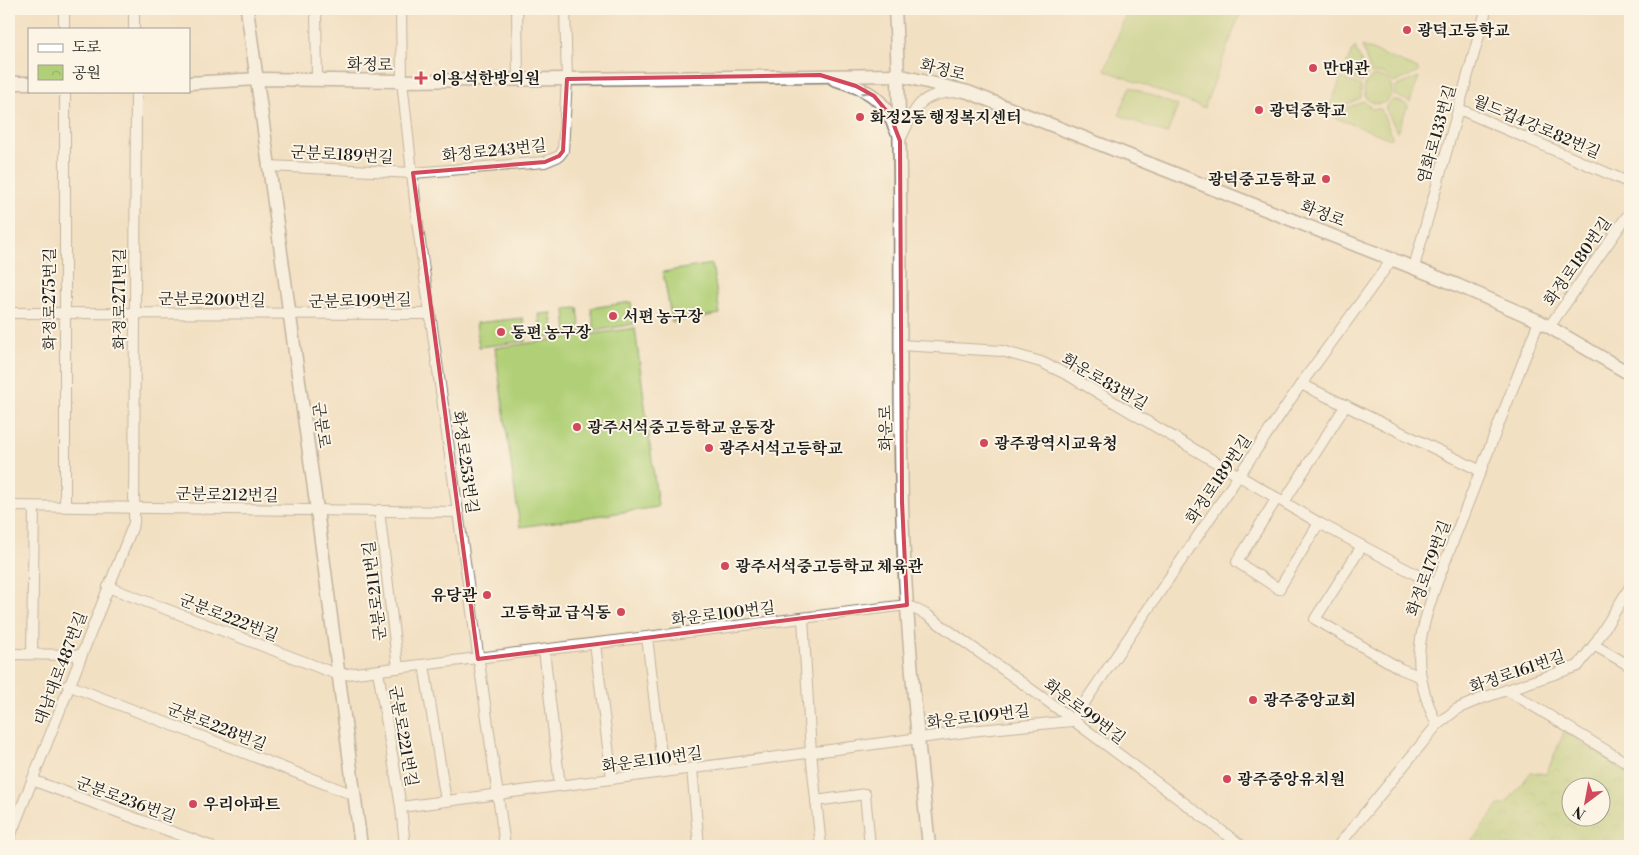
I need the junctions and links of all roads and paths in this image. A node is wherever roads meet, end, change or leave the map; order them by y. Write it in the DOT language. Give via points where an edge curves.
graph roads {
  1 [pos="64,9"];
  2 [pos="134,9"];
  3 [pos="247,9"];
  4 [pos="316,9"];
  5 [pos="401,9"];
  6 [pos="517,9"];
  7 [pos="566,9"];
  8 [pos="895,9"];
  9 [pos="1484,9"];
  10 [pos="64,28"];
  11 [pos="134,28"];
  12 [pos="820,75"];
  13 [pos="898,75"];
  14 [pos="258,79"];
  15 [pos="317,79"];
  16 [pos="567,79"];
  17 [pos="518,80"];
  18 [pos="402,81"];
  19 [pos="9,83"];
  20 [pos="28,83"];
  21 [pos="190,83"];
  22 [pos="65,92"];
  23 [pos="136,92"];
  24 [pos="968,92"];
  25 [pos="1459,109"];
  26 [pos="900,140"];
  27 [pos="269,166"];
  28 [pos="413,173"];
  29 [pos="1630,183"];
  30 [pos="1630,212"];
  31 [pos="1393,258"];
  32 [pos="1414,267"];
  33 [pos="9,313"];
  34 [pos="64,313"];
  35 [pos="134,313"];
  36 [pos="430,314"];
  37 [pos="290,316"];
  38 [pos="1544,324"];
  39 [pos="900,345"];
  40 [pos="1630,374"];
  41 [pos="1301,384"];
  42 [pos="1346,405"];
  43 [pos="1481,471"];
  44 [pos="1239,476"];
  45 [pos="1280,500"];
  46 [pos="9,506"];
  47 [pos="65,506"];
  48 [pos="34,507"];
  49 [pos="136,507"];
  50 [pos="317,510"];
  51 [pos="379,510"];
  52 [pos="458,512"];
  53 [pos="1319,523"];
  54 [pos="1362,546"];
  55 [pos="1436,585"];
  56 [pos="108,587"];
  57 [pos="1630,587"];
  58 [pos="906,605"];
  59 [pos="803,618"];
  60 [pos="647,637"];
  61 [pos="595,644"];
  62 [pos="1594,645"];
  63 [pos="544,650"];
  64 [pos="9,654"];
  65 [pos="32,654"];
  66 [pos="80,655"];
  67 [pos="478,658"];
  68 [pos="424,665"];
  69 [pos="1630,666"];
  70 [pos="398,668"];
  71 [pos="378,671"];
  72 [pos="339,675"];
  73 [pos="1421,678"];
  74 [pos="68,685"];
  75 [pos="1507,690"];
  76 [pos="1072,721"];
  77 [pos="1437,725"];
  78 [pos="918,739"];
  79 [pos="811,753"];
  80 [pos="1630,765"];
  81 [pos="692,769"];
  82 [pos="663,772"];
  83 [pos="612,779"];
  84 [pos="32,780"];
  85 [pos="560,786"];
  86 [pos="498,794"];
  87 [pos="354,795"];
  88 [pos="446,801"];
  89 [pos="816,801"];
  90 [pos="401,807"];
  91 [pos="9,839"];
  92 [pos="210,846"];
  93 [pos="361,846"];
  94 [pos="405,846"];
  95 [pos="505,846"];
  96 [pos="699,846"];
  97 [pos="821,846"];
  98 [pos="870,846"];
  99 [pos="929,846"];
  100 [pos="1242,846"];
  101 [pos="1338,846"];
  1 -- 10 [label="street"];
  2 -- 11 [label="street"];
  3 -- 14 [label="street, 군분로"];
  4 -- 15 [label="street"];
  5 -- 18 [label="street, 화정로253번길"];
  6 -- 17 [label="street"];
  7 -- 16 [label="street, 화정로243번길"];
  8 -- 13 [label="street, 화운로"];
  9 -- 25 [label="street, 염화로133번길"];
  12 -- 13 [label="street, 화정로"];
  12 -- 16 [label="street, 화정로"];
  12 -- 26 [label="street, one-way" via="856,86 874,96 890,115"];
  13 -- 24 [label="street, 화정로"];
  13 -- 26 [label="street, 화운로"];
  14 -- 15 [label="street, 화정로"];
  14 -- 21 [label="street, 화정로"];
  14 -- 27 [label="street, 군분로"];
  15 -- 18 [label="street, 화정로"];
  16 -- 17 [label="street, 화정로"];
  16 -- 28 [label="street, 화정로243번길" via="563,151 554,159"];
  17 -- 18 [label="street, 화정로"];
  18 -- 28 [label="street, 화정로253번길"];
  19 -- 20 [label="street"];
  22 -- 34 [label="street, 화정로275번길"];
  23 -- 35 [label="street, 화정로271번길"];
  24 -- 26 [label="street" via="938,94 919,102"];
  24 -- 31 [label="street, 화정로"];
  25 -- 29 [label="street, 월드컵4강로82번길"];
  25 -- 32 [label="street, 염화로133번길"];
  26 -- 39 [label="street, 화운로"];
  27 -- 28 [label="street, 군분로189번길"];
  27 -- 37 [label="street, 군분로"];
  28 -- 36 [label="street, 화정로253번길"];
  30 -- 38 [label="street, 화정로180번길"];
  31 -- 32 [label="street, 화정로"];
  31 -- 41 [label="street, 화정로189번길"];
  32 -- 38 [label="street, 화정로"];
  33 -- 34 [label="street, 군분로200번길"];
  34 -- 35 [label="street, 군분로200번길"];
  34 -- 47 [label="street, 화정로275번길"];
  35 -- 37 [label="street, 군분로200번길"];
  35 -- 49 [label="street, 화정로271번길"];
  36 -- 37 [label="street, 군분로199번길"];
  36 -- 52 [label="street, 화정로253번길"];
  37 -- 50 [label="street, 군분로"];
  38 -- 40 [label="street, 화정로"];
  38 -- 43 [label="street, 화정로179번길"];
  39 -- 44 [label="street, 화운로83번길" via="1002,351 1041,362"];
  39 -- 58 [label="street, 화운로"];
  41 -- 42 [label="street"];
  41 -- 44 [label="street, 화정로189번길"];
  42 -- 43 [label="street"];
  42 -- 45 [label="street"];
  43 -- 55 [label="street, 화정로179번길"];
  44 -- 45 [label="street, 화운로83번길"];
  44 -- 76 [label="street, 화정로189번길"];
  45 -- 53 [label="street, 화운로83번길"];
  45 -- 53 [label="street" via="1237,562 1279,589"];
  46 -- 48 [label="street, 군분로212번길"];
  47 -- 48 [label="street, 군분로212번길"];
  47 -- 49 [label="street, 군분로212번길"];
  48 -- 65 [label="street"];
  49 -- 50 [label="street, 군분로212번길"];
  49 -- 56 [label="street, 대남대로487번길" via="134,523"];
  50 -- 51 [label="street"];
  50 -- 72 [label="street, 군분로"];
  51 -- 52 [label="street"];
  51 -- 70 [label="street, 군분로211번길"];
  52 -- 67 [label="street, 화정로253번길"];
  53 -- 54 [label="street, 화운로83번길"];
  54 -- 55 [label="street, 화운로83번길"];
  54 -- 73 [label="street" via="1315,619"];
  55 -- 73 [label="street, 화정로179번길" via="1419,642"];
  56 -- 66 [label="street, 대남대로487번길"];
  56 -- 72 [label="street, 군분로222번길"];
  57 -- 62 [label="street, 화정로161번길"];
  58 -- 59 [label="street, 화운로100번길"];
  58 -- 76 [label="street, 화운로99번길" via="927,615"];
  58 -- 78 [label="street, 화운로"];
  59 -- 60 [label="street, 화운로100번길"];
  59 -- 79 [label="street"];
  60 -- 61 [label="street, 화운로100번길"];
  60 -- 82 [label="street"];
  61 -- 63 [label="street, 화운로100번길"];
  61 -- 83 [label="street"];
  62 -- 69 [label="street"];
  62 -- 75 [label="street, 화정로161번길" via="1578,666"];
  63 -- 67 [label="street, 화운로100번길"];
  63 -- 85 [label="street"];
  64 -- 65 [label="street"];
  65 -- 66 [label="street"];
  66 -- 74 [label="street, 대남대로487번길"];
  67 -- 68 [label="street, 군분로221번길"];
  67 -- 86 [label="street, 화정로253번길"];
  68 -- 70 [label="street, 군분로221번길"];
  68 -- 88 [label="street, 군분로221번길"];
  70 -- 71 [label="street, 군분로221번길"];
  71 -- 72 [label="street, 군분로221번길"];
  71 -- 90 [label="street, 군분로221번길"];
  72 -- 87 [label="street, 군분로"];
  73 -- 77 [label="street, 화정로179번길" via="1423,692"];
  74 -- 84 [label="street, 대남대로487번길"];
  74 -- 87 [label="street, 군분로228번길"];
  75 -- 77 [label="street, 화정로161번길" via="1457,709"];
  75 -- 80 [label="street"];
  76 -- 78 [label="street, 화운로109번길"];
  76 -- 100 [label="street, 화운로99번길"];
  77 -- 101 [label="street"];
  78 -- 79 [label="street, 화운로110번길"];
  78 -- 99 [label="street, 화운로"];
  79 -- 81 [label="street, 화운로110번길"];
  79 -- 89 [label="street"];
  81 -- 82 [label="street, 화운로110번길"];
  81 -- 96 [label="street"];
  82 -- 83 [label="street, 화운로110번길"];
  83 -- 85 [label="street, 화운로110번길"];
  84 -- 91 [label="street, 대남대로487번길"];
  84 -- 92 [label="street, 군분로236번길"];
  85 -- 86 [label="street, 화운로110번길"];
  86 -- 88 [label="street, 화운로110번길"];
  86 -- 95 [label="street, 화정로253번길"];
  87 -- 93 [label="street, 군분로"];
  88 -- 90 [label="street, 화운로110번길"];
  89 -- 97 [label="street"];
  89 -- 98 [label="street" via="865,794"];
  90 -- 94 [label="street, 군분로221번길"];
}
